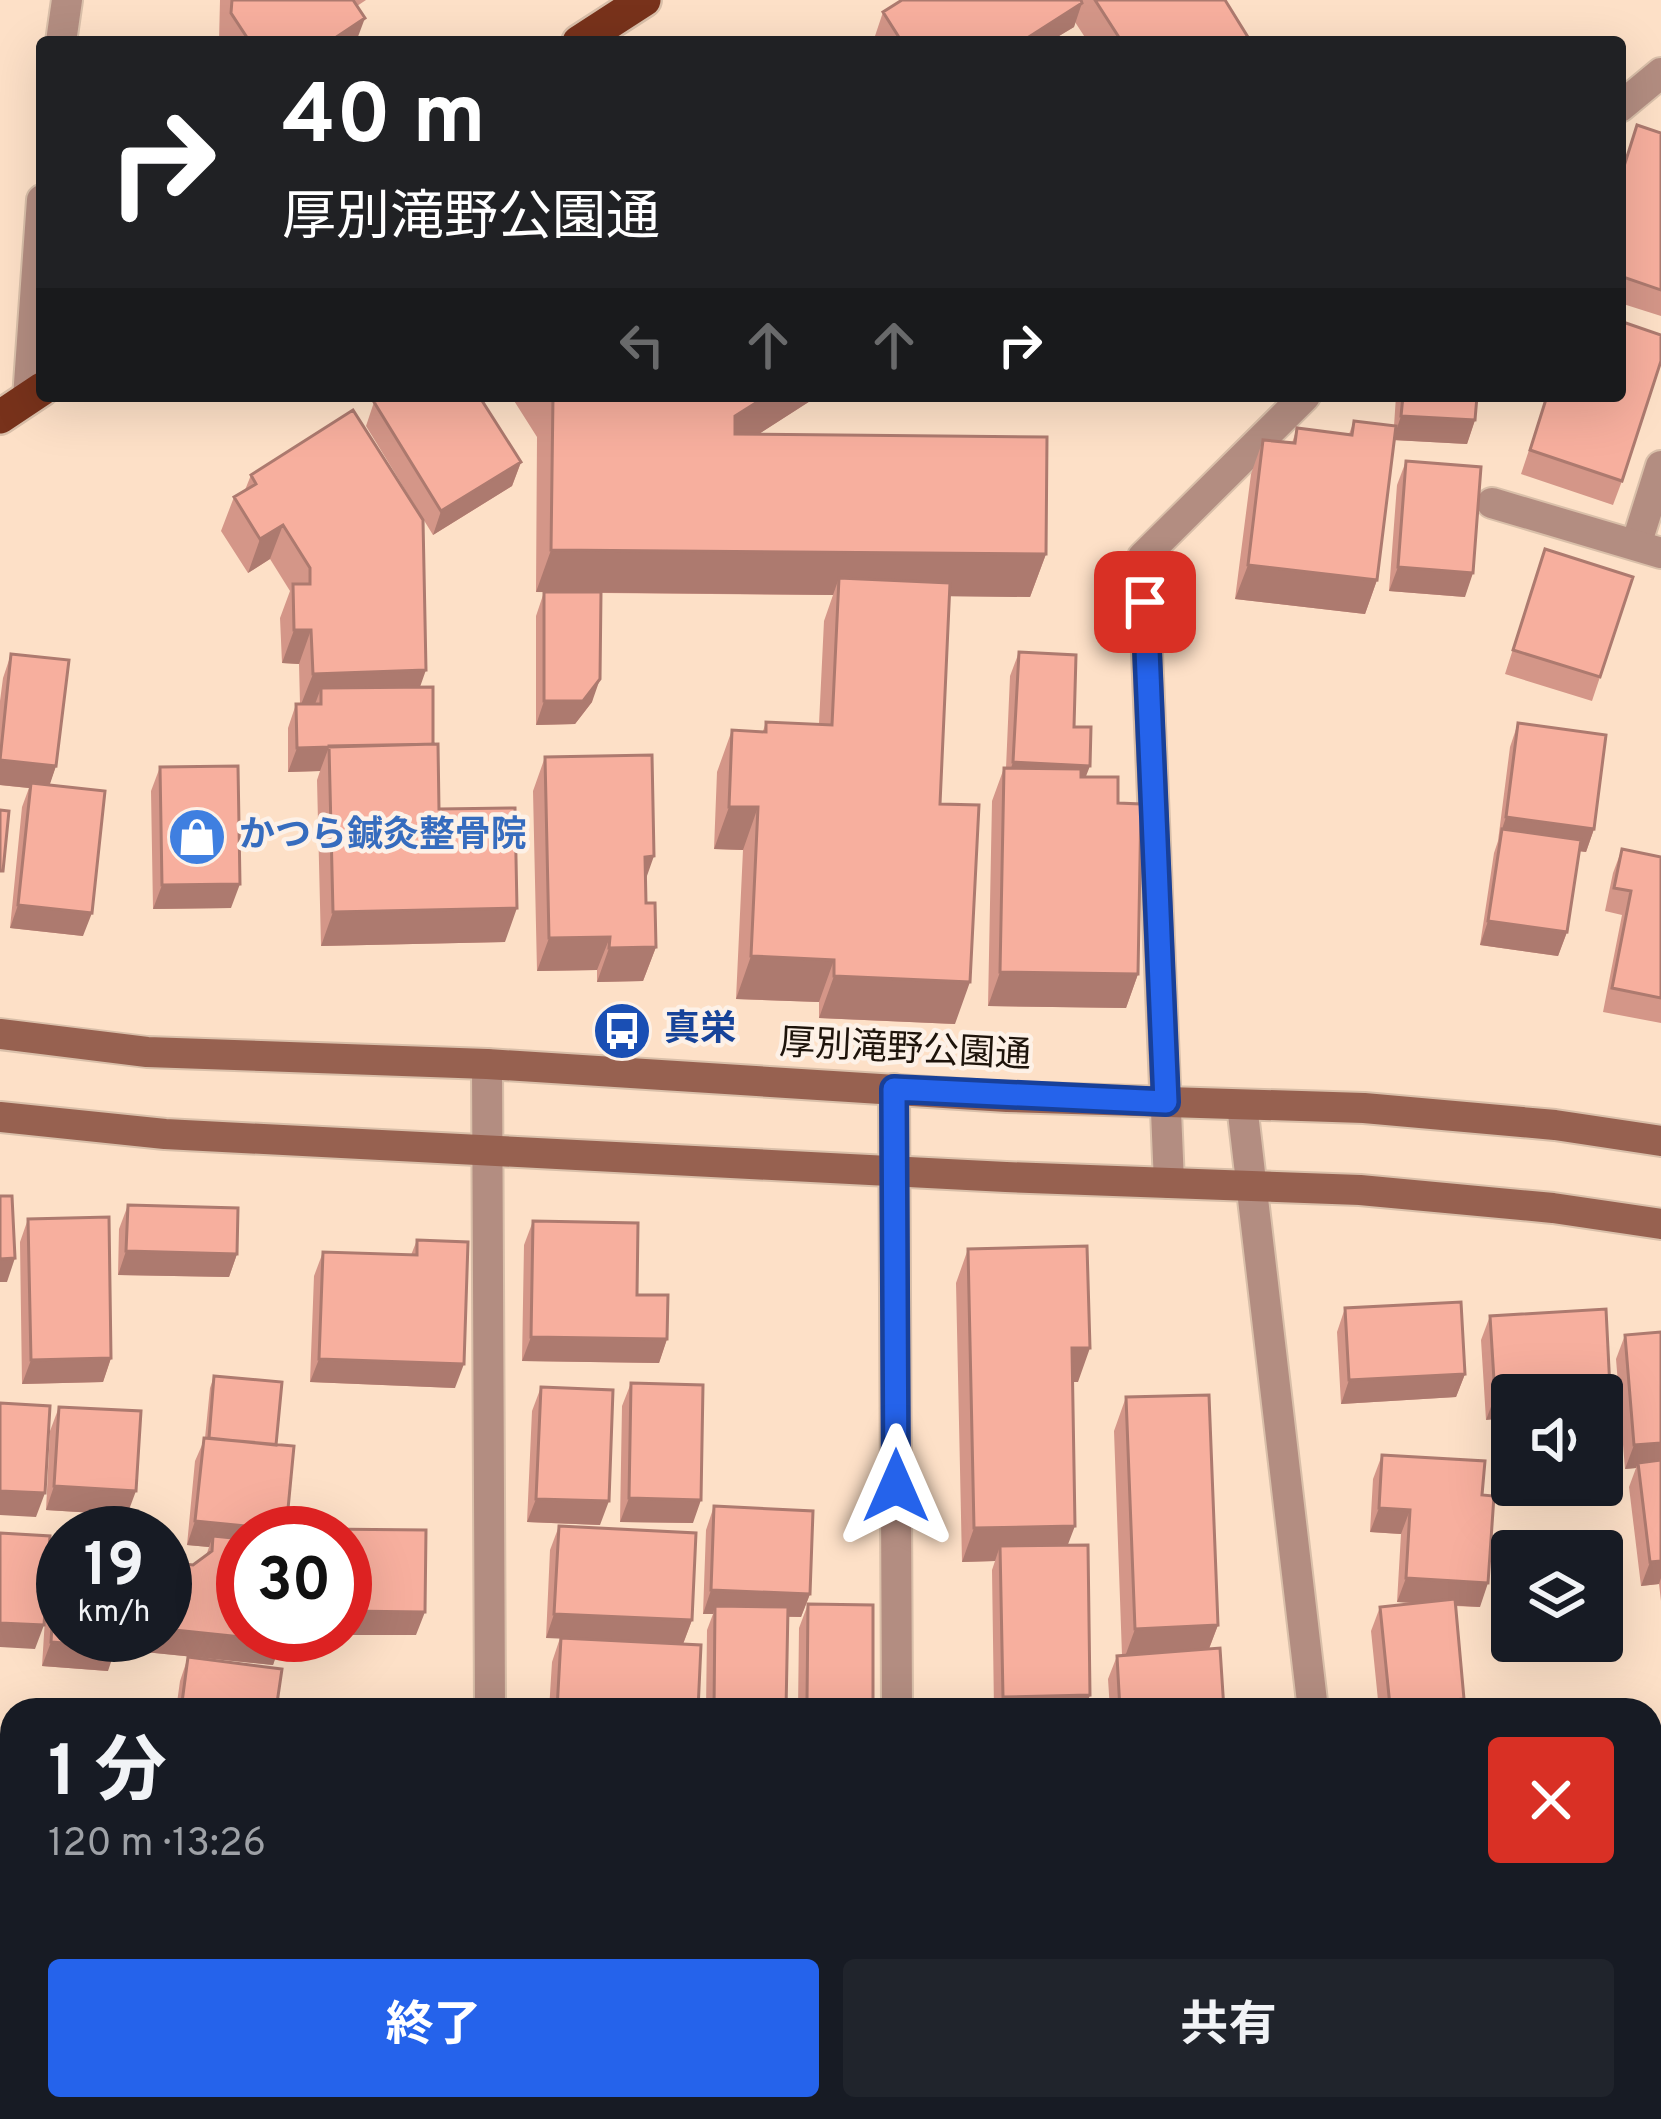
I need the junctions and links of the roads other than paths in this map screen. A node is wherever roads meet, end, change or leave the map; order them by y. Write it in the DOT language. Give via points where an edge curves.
graph roads {
  1 [pos="67,0"];
  2 [pos="644,0"];
  3 [pos="63,36"];
  4 [pos="588,36"];
  5 [pos="1661,73"];
  6 [pos="1626,102"];
  7 [pos="36,263"];
  8 [pos="23,401"];
  9 [pos="1299,402"];
  10 [pos="1661,466"];
  11 [pos="1492,503"];
  12 [pos="1649,549"];
  13 [pos="0,1034"];
  14 [pos="487,1064"];
  15 [pos="894,1089"];
  16 [pos="1166,1102"];
  17 [pos="1242,1105"];
  18 [pos="0,1117"];
  19 [pos="1661,1141"];
  20 [pos="485,1148"];
  21 [pos="893,1172"];
  22 [pos="1169,1184"];
  23 [pos="1249,1187"];
  24 [pos="1661,1224"];
  25 [pos="490,1698"];
  26 [pos="897,1698"];
  27 [pos="1312,1698"];
  1 -- 3 [label="street"];
  2 -- 4 [label="highway"];
  5 -- 6 [label="street"];
  7 -- 8 [label="street"];
  9 -- 16 [label="street" via="1143,557"];
  10 -- 12 [label="street"];
  11 -- 12 [label="street"];
  13 -- 14 [label="main road, 厚別滝野公園通" via="147,1052"];
  14 -- 15 [label="main road, 厚別滝野公園通"];
  14 -- 20 [label="street"];
  15 -- 16 [label="main road, 厚別滝野公園通"];
  15 -- 21 [label="street"];
  16 -- 17 [label="main road, 厚別滝野公園通"];
  16 -- 22 [label="street"];
  17 -- 19 [label="main road, 厚別滝野公園通" via="1388,1110"];
  17 -- 23 [label="street"];
  18 -- 20 [label="main road" via="165,1134"];
  20 -- 21 [label="main road"];
  20 -- 25 [label="street"];
  21 -- 22 [label="main road"];
  21 -- 26 [label="street"];
  22 -- 23 [label="main road"];
  23 -- 24 [label="main road" via="1381,1192"];
  23 -- 27 [label="street"];
}
